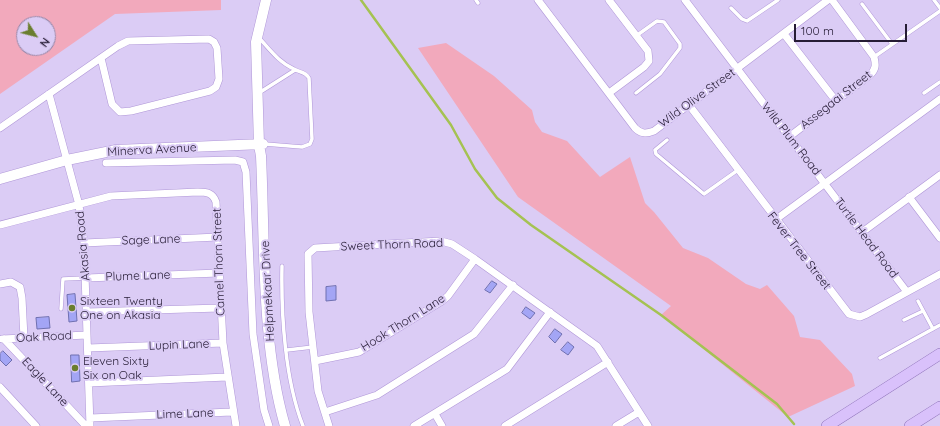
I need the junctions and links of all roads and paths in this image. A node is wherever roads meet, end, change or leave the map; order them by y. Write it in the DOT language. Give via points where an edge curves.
graph roads {
  1 [pos="266,0"];
  2 [pos="271,0"];
  3 [pos="538,0"];
  4 [pos="609,0"];
  5 [pos="685,0"];
  6 [pos="778,0"];
  7 [pos="828,0"];
  8 [pos="832,0"];
  9 [pos="934,0"];
  10 [pos="862,4"];
  11 [pos="731,8"];
  12 [pos="940,8"];
  13 [pos="940,11"];
  14 [pos="784,34"];
  15 [pos="636,36"];
  16 [pos="261,40"];
  17 [pos="892,44"];
  18 [pos="874,57"];
  19 [pos="101,58"];
  20 [pos="737,69"];
  21 [pos="295,70"];
  22 [pos="940,82"];
  23 [pos="262,91"];
  24 [pos="609,93"];
  25 [pos="636,93"];
  26 [pos="924,93"];
  27 [pos="49,94"];
  28 [pos="940,98"];
  29 [pos="836,101"];
  30 [pos="689,105"];
  31 [pos="0,128"];
  32 [pos="789,137"];
  33 [pos="667,140"];
  34 [pos="261,144"];
  35 [pos="67,160"];
  36 [pos="106,163"];
  37 [pos="738,170"];
  38 [pos="940,175"];
  39 [pos="0,178"];
  40 [pos="826,184"];
  41 [pos="910,198"];
  42 [pos="79,205"];
  43 [pos="775,220"];
  44 [pos="0,225"];
  45 [pos="861,233"];
  46 [pos="218,237"];
  47 [pos="940,238"];
  48 [pos="84,243"];
  49 [pos="475,259"];
  50 [pos="282,266"];
  51 [pos="219,273"];
  52 [pos="940,274"];
  53 [pos="86,278"];
  54 [pos="0,284"];
  55 [pos="513,286"];
  56 [pos="907,292"];
  57 [pos="918,301"];
  58 [pos="220,308"];
  59 [pos="62,309"];
  60 [pos="923,311"];
  61 [pos="87,312"];
  62 [pos="550,312"];
  63 [pos="904,320"];
  64 [pos="940,326"];
  65 [pos="933,329"];
  66 [pos="87,335"];
  67 [pos="24,338"];
  68 [pos="2,339"];
  69 [pos="223,343"];
  70 [pos="313,346"];
  71 [pos="88,348"];
  72 [pos="287,350"];
  73 [pos="940,354"];
  74 [pos="880,358"];
  75 [pos="315,361"];
  76 [pos="608,362"];
  77 [pos="227,377"];
  78 [pos="89,382"];
  79 [pos="0,387"];
  80 [pos="940,407"];
  81 [pos="232,412"];
  82 [pos="325,412"];
  83 [pos="639,412"];
  84 [pos="435,414"];
  85 [pos="90,418"];
  86 [pos="36,426"];
  87 [pos="86,426"];
  88 [pos="90,426"];
  89 [pos="236,426"];
  90 [pos="269,426"];
  91 [pos="286,426"];
  92 [pos="303,426"];
  93 [pos="329,426"];
  94 [pos="414,426"];
  95 [pos="442,426"];
  96 [pos="505,426"];
  97 [pos="616,426"];
  98 [pos="648,426"];
  99 [pos="827,426"];
  100 [pos="910,426"];
  1 -- 34 [label="street, Helpmekaar Drive" via="256,42"];
  2 -- 16 [label="street, Helpmekaar Drive"];
  3 -- 24 [label="street, Wild Olive Street"];
  4 -- 15 [label="street"];
  5 -- 20 [label="street, Wild Plum Road"];
  6 -- 11 [label="lane" via="747,21"];
  7 -- 14 [label="street, Wild Olive Street"];
  8 -- 18 [label="street, Assegaai Street"];
  9 -- 12 [label="lane"];
  10 -- 17 [label="lane"];
  13 -- 17 [label="lane"];
  14 -- 20 [label="street, Wild Olive Street"];
  14 -- 29 [label="street"];
  15 -- 24 [label="street" via="648,51 648,61 644,67"];
  15 -- 25 [label="lane" via="661,20 680,44 680,48 660,74"];
  16 -- 21 [label="lane" via="277,57"];
  16 -- 23 [label="street, Helpmekaar Drive"];
  17 -- 18 [label="lane"];
  18 -- 29 [label="street, Assegaai Street" via="876,64 873,72"];
  19 -- 19 [label="street" via="112,104 120,112 210,91 216,87 219,79 218,48 209,39 128,41"];
  19 -- 27 [label="street"];
  20 -- 30 [label="street, Wild Olive Street"];
  20 -- 32 [label="street, Wild Plum Road"];
  21 -- 23 [label="lane"];
  21 -- 34 [label="lane" via="305,72 310,78 310,144 302,147"];
  22 -- 26 [label="lane"];
  23 -- 34 [label="street, Helpmekaar Drive"];
  24 -- 30 [label="street, Wild Olive Street" via="635,128 643,133 654,130"];
  27 -- 31 [label="street"];
  27 -- 35 [label="street, Akasia Road"];
  28 -- 40 [label="street, Wild Plum Road"];
  29 -- 32 [label="street, Assegaai Street"];
  30 -- 37 [label="street, Fever Tree Street"];
  32 -- 40 [label="street, Wild Plum Road"];
  33 -- 37 [label="lane" via="655,150 656,154 702,193 706,194"];
  34 -- 35 [label="street, Minerva Avenue" via="116,150"];
  34 -- 91 [label="street, Helpmekaar Drive" via="269,329 275,381"];
  35 -- 39 [label="street, Minerva Avenue"];
  35 -- 42 [label="street, Akasia Road"];
  36 -- 90 [label="street" via="235,160 245,165 253,334 264,410"];
  37 -- 43 [label="street, Fever Tree Street"];
  38 -- 41 [label="street"];
  40 -- 43 [label="street"];
  40 -- 45 [label="street, Turtle Head Road"];
  41 -- 45 [label="street"];
  41 -- 47 [label="street"];
  42 -- 44 [label="street, Camel Thorn Street"];
  42 -- 46 [label="street, Camel Thorn Street" via="111,196 209,193 216,202"];
  42 -- 48 [label="street, Akasia Road"];
  43 -- 56 [label="street, Fever Tree Street" via="855,317 867,314"];
  45 -- 56 [label="street, Turtle Head Road"];
  46 -- 48 [label="street, Sage Lane"];
  46 -- 51 [label="street, Camel Thorn Street"];
  48 -- 53 [label="street, Akasia Road"];
  49 -- 55 [label="street, Sweet Thorn Road"];
  49 -- 70 [label="street, Sweet Thorn Road" via="452,244 441,241 312,249 307,257"];
  49 -- 75 [label="street, Hook Thorn Lane" via="442,301 359,352"];
  50 -- 72 [label="lane" via="281,311"];
  51 -- 53 [label="street, Plume Lane"];
  51 -- 58 [label="street, Camel Thorn Street"];
  52 -- 56 [label="street, Fever Tree Street"];
  53 -- 59 [label="lane, Plume Lane" via="63,279"];
  53 -- 61 [label="street, Akasia Road"];
  54 -- 67 [label="street" via="11,282 20,287"];
  55 -- 62 [label="street, Sweet Thorn Road"];
  55 -- 82 [label="street" via="474,334 377,395"];
  57 -- 60 [label="lane"];
  58 -- 61 [label="street"];
  58 -- 69 [label="street, Camel Thorn Street"];
  60 -- 63 [label="lane"];
  60 -- 65 [label="lane"];
  61 -- 66 [label="street, Akasia Road"];
  62 -- 76 [label="street, Sweet Thorn Road" via="597,346"];
  62 -- 84 [label="street" via="509,366"];
  64 -- 65 [label="lane"];
  65 -- 74 [label="lane"];
  66 -- 67 [label="street, Oak Road"];
  66 -- 71 [label="street, Akasia Road"];
  67 -- 68 [label="street, Oak Road"];
  68 -- 87 [label="street, Eagle Lane"];
  69 -- 71 [label="street, Lupin Lane"];
  69 -- 77 [label="street, Camel Thorn Street"];
  70 -- 72 [label="lane"];
  70 -- 75 [label="street, Sweet Thorn Road"];
  71 -- 78 [label="street, Akasia Road"];
  72 -- 92 [label="lane" via="294,399"];
  73 -- 99 [label="main road"];
  75 -- 82 [label="street, Sweet Thorn Road" via="318,391"];
  76 -- 83 [label="street, Sweet Thorn Road"];
  76 -- 96 [label="street"];
  77 -- 78 [label="street"];
  77 -- 81 [label="street, Camel Thorn Street"];
  78 -- 85 [label="street, Akasia Road"];
  79 -- 86 [label="street"];
  80 -- 100 [label="main road"];
  81 -- 85 [label="street, Lime Lane"];
  81 -- 89 [label="street, Camel Thorn Street"];
  82 -- 93 [label="street, Sweet Thorn Road"];
  83 -- 97 [label="street"];
  83 -- 98 [label="street, Sweet Thorn Road"];
  84 -- 94 [label="street"];
  84 -- 95 [label="street"];
  85 -- 88 [label="street, Akasia Road"];
}
